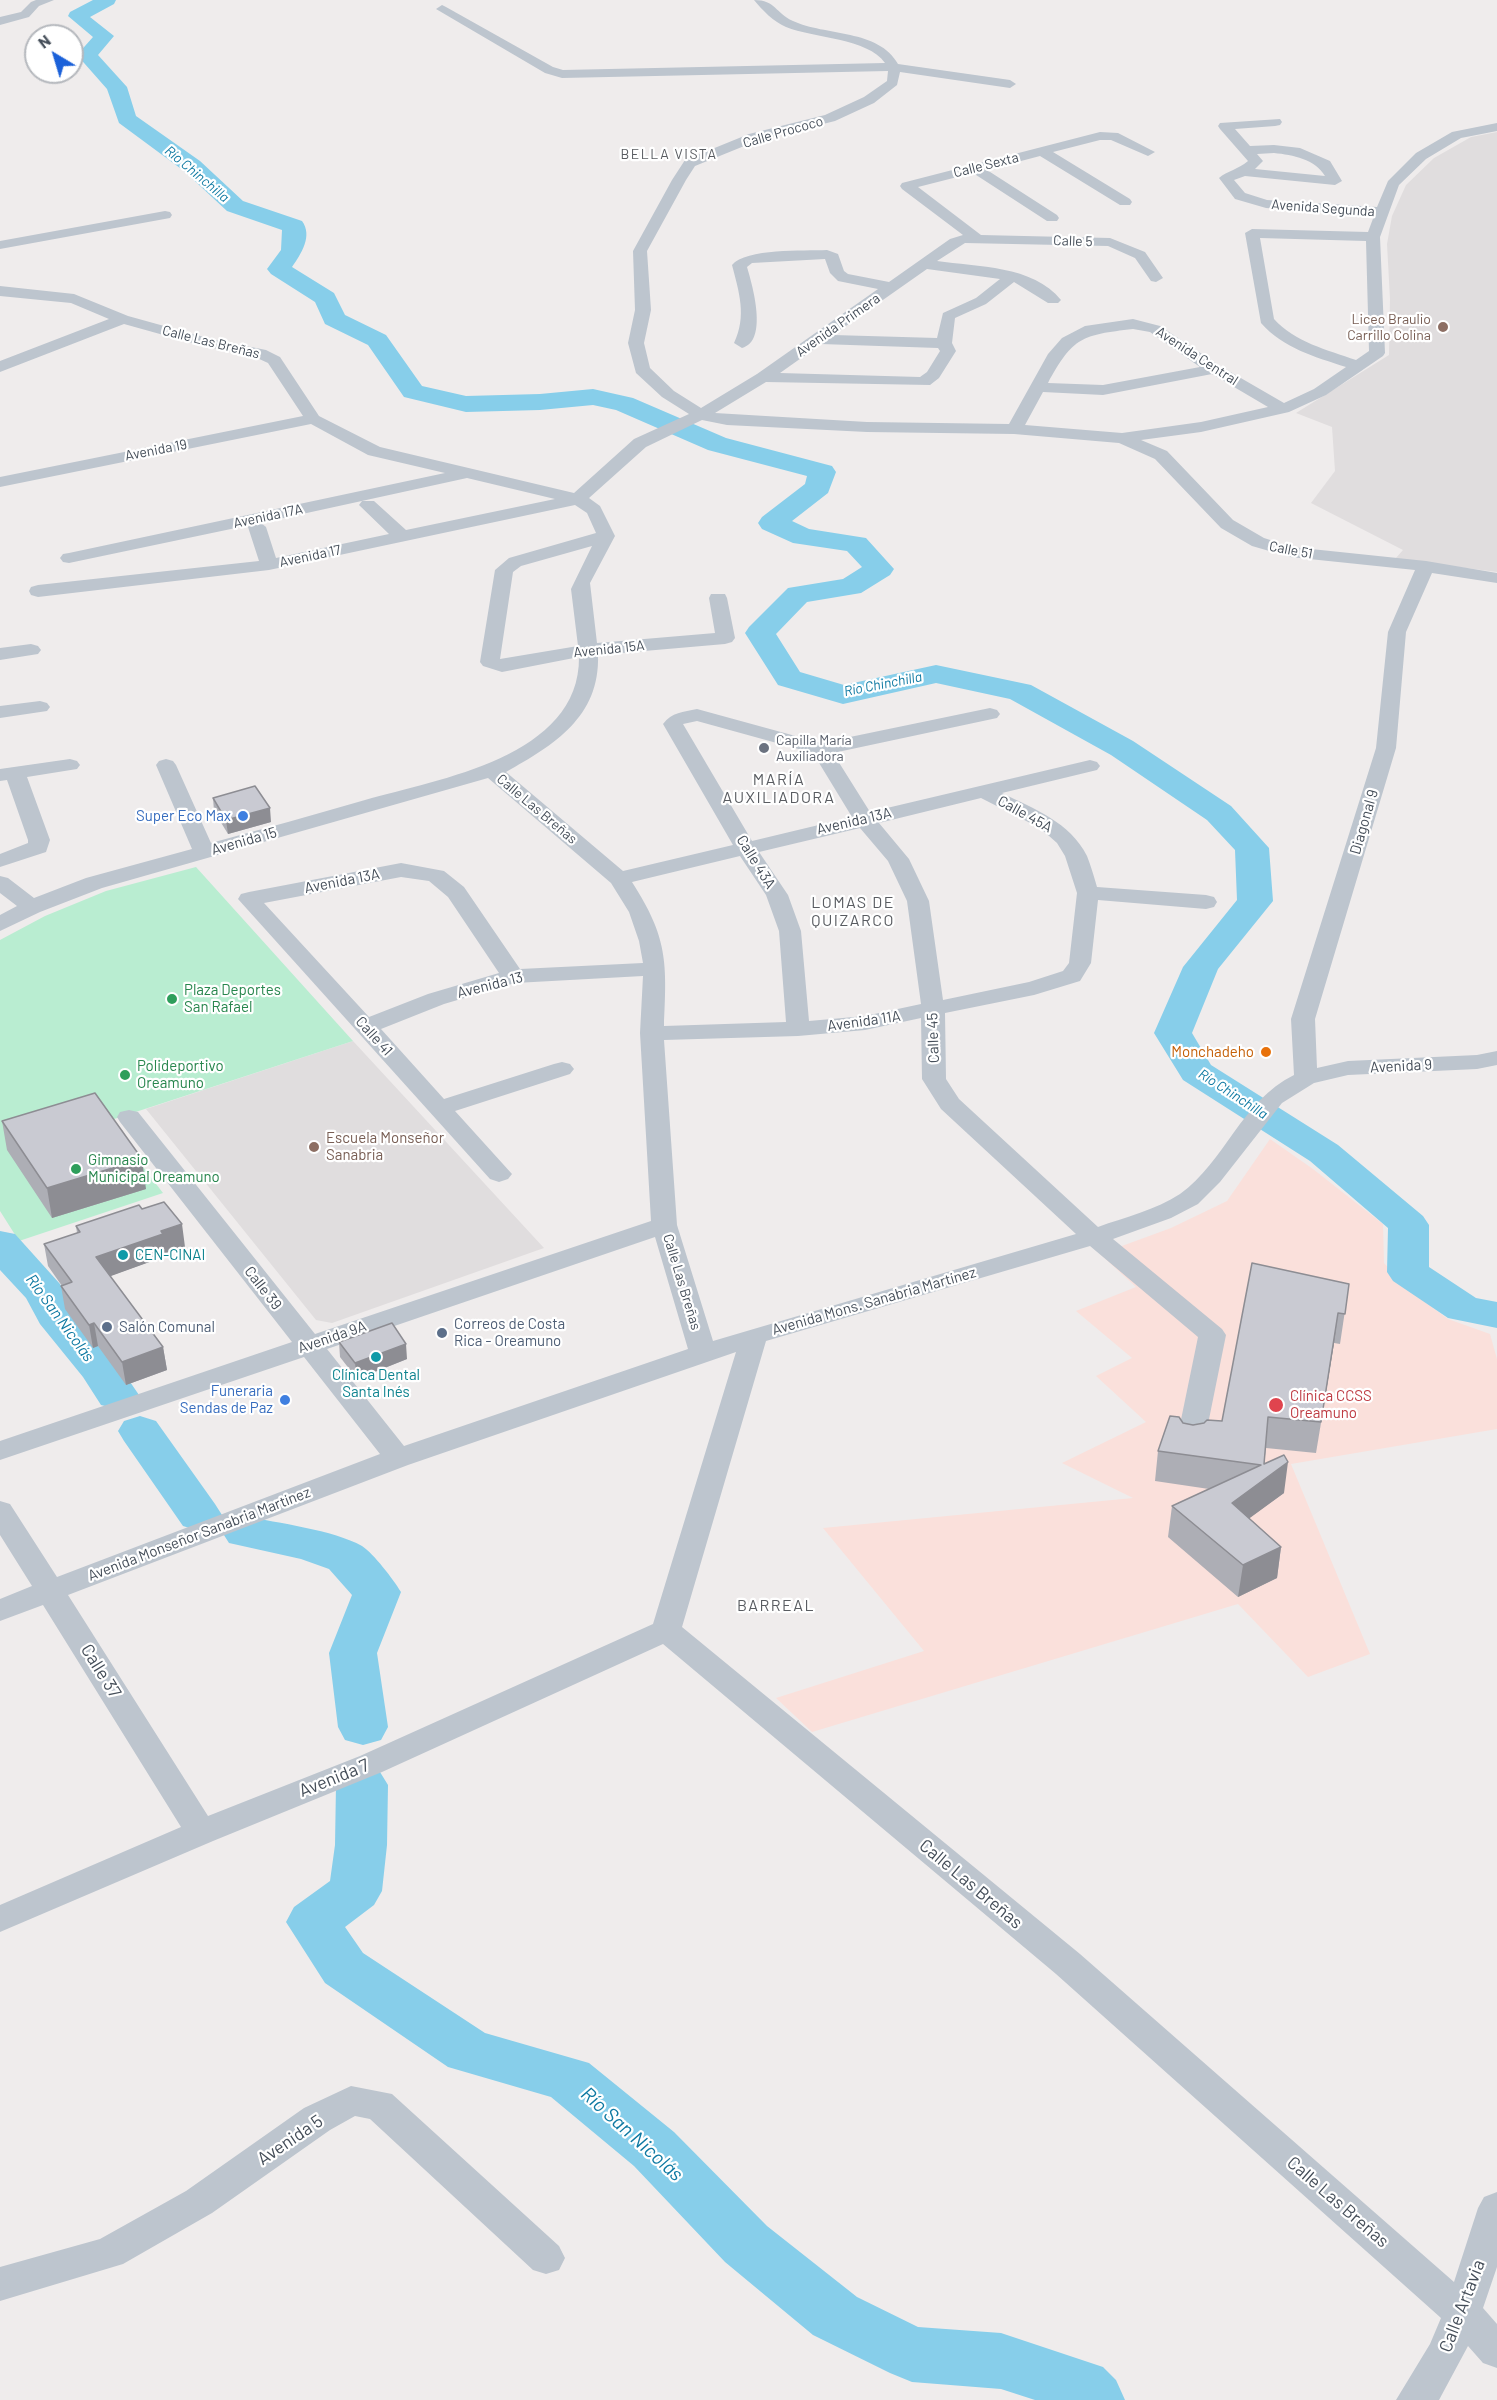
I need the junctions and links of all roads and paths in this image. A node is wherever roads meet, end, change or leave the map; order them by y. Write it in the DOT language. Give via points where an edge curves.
graph roads {
  1 [pos="48,0"];
  2 [pos="760,0"];
  3 [pos="442,9"];
  4 [pos="15,17"];
  5 [pos="0,21"];
  6 [pos="20,31"];
  7 [pos="894,67"];
  8 [pos="1010,84"];
  9 [pos="1275,122"];
  10 [pos="1497,128"];
  11 [pos="1246,150"];
  12 [pos="1042,151"];
  13 [pos="1148,152"];
  14 [pos="975,168"];
  15 [pos="1244,172"];
  16 [pos="1125,202"];
  17 [pos="1382,212"];
  18 [pos="165,215"];
  19 [pos="1052,218"];
  20 [pos="1373,237"];
  21 [pos="976,238"];
  22 [pos="0,245"];
  23 [pos="926,264"];
  24 [pos="1013,276"];
  25 [pos="1156,278"];
  26 [pos="892,287"];
  27 [pos="0,291"];
  28 [pos="1053,300"];
  29 [pos="123,319"];
  30 [pos="819,339"];
  31 [pos="742,343"];
  32 [pos="944,344"];
  33 [pos="1358,366"];
  34 [pos="0,367"];
  35 [pos="1214,369"];
  36 [pos="763,377"];
  37 [pos="1039,387"];
  38 [pos="1283,409"];
  39 [pos="694,418"];
  40 [pos="313,419"];
  41 [pos="1014,429"];
  42 [pos="1122,438"];
  43 [pos="466,473"];
  44 [pos="0,482"];
  45 [pos="578,499"];
  46 [pos="368,505"];
  47 [pos="257,527"];
  48 [pos="402,536"];
  49 [pos="606,536"];
  50 [pos="144,550"];
  51 [pos="69,558"];
  52 [pos="269,565"];
  53 [pos="1426,566"];
  54 [pos="1497,578"];
  55 [pos="151,580"];
  56 [pos="38,591"];
  57 [pos="718,598"];
  58 [pos="31,650"];
  59 [pos="586,650"];
  60 [pos="0,654"];
  61 [pos="40,707"];
  62 [pos="0,712"];
  63 [pos="990,714"];
  64 [pos="821,749"];
  65 [pos="70,765"];
  66 [pos="166,765"];
  67 [pos="1090,766"];
  68 [pos="492,771"];
  69 [pos="7,774"];
  70 [pos="982,791"];
  71 [pos="864,819"];
  72 [pos="745,847"];
  73 [pos="204,852"];
  74 [pos="0,861"];
  75 [pos="619,879"];
  76 [pos="0,883"];
  77 [pos="1088,893"];
  78 [pos="249,899"];
  79 [pos="1206,902"];
  80 [pos="32,907"];
  81 [pos="0,924"];
  82 [pos="655,969"];
  83 [pos="513,976"];
  84 [pos="1072,976"];
  85 [pos="933,1010"];
  86 [pos="366,1027"];
  87 [pos="798,1029"];
  88 [pos="652,1033"];
  89 [pos="1497,1059"];
  90 [pos="562,1069"];
  91 [pos="1306,1078"];
  92 [pos="439,1108"];
  93 [pos="129,1118"];
  94 [pos="499,1174"];
  95 [pos="664,1225"];
  96 [pos="1094,1237"];
  97 [pos="754,1336"];
  98 [pos="308,1345"];
  99 [pos="704,1354"];
  100 [pos="1191,1444"];
  101 [pos="0,1450"];
  102 [pos="398,1458"];
  103 [pos="0,1511"];
  104 [pos="50,1591"];
  105 [pos="0,1610"];
  106 [pos="666,1630"];
  107 [pos="201,1832"];
  108 [pos="0,1919"];
  109 [pos="1497,2208"];
  110 [pos="546,2258"];
  111 [pos="0,2284"];
  112 [pos="1462,2312"];
  113 [pos="1497,2351"];
  114 [pos="1416,2400"];
  1 -- 4 [label="street"];
  2 -- 7 [label="street" via="787,23 871,45"];
  3 -- 7 [label="street" via="562,74"];
  4 -- 5 [label="street"];
  4 -- 6 [label="street" via="24,24"];
  7 -- 8 [label="street"];
  7 -- 39 [label="street, Calle Prococo" via="892,82 869,100 830,118 754,137 690,163 679,180 640,251 643,310 636,343 642,370"];
  9 -- 11 [label="street" via="1225,126"];
  10 -- 17 [label="street" via="1457,135 1421,156 1393,184"];
  11 -- 15 [label="street, Avenida Segunda" via="1256,161"];
  11 -- 15 [label="street" via="1296,151 1325,164 1335,181"];
  12 -- 13 [label="street, Calle Sexta" via="1113,136"];
  12 -- 14 [label="street, Calle Sexta"];
  12 -- 16 [label="street"];
  14 -- 19 [label="street"];
  14 -- 21 [label="street, Calle Sexta" via="907,186"];
  15 -- 17 [label="street, Avenida Segunda" via="1226,178 1240,196 1266,204"];
  17 -- 20 [label="street"];
  18 -- 22 [label="street"];
  20 -- 33 [label="street" via="1377,354"];
  20 -- 33 [label="street" via="1252,233 1266,320 1271,327 1299,343"];
  21 -- 23 [label="street, Avenida Primera" via="955,242"];
  21 -- 25 [label="street, Calle 5" via="1110,242 1140,255"];
  23 -- 24 [label="street"];
  23 -- 26 [label="street, Avenida Primera"];
  24 -- 28 [label="street"];
  24 -- 32 [label="street" via="981,301 948,316"];
  26 -- 30 [label="street, Avenida Primera"];
  26 -- 31 [label="street" via="843,278 837,273 833,257 827,254 749,259 739,265 751,307 749,331"];
  27 -- 29 [label="street, Calle Las Breñas" via="75,299"];
  29 -- 34 [label="street"];
  29 -- 40 [label="street, Calle Las Breñas" via="260,353 274,360"];
  30 -- 32 [label="street"];
  30 -- 36 [label="street, Avenida Primera"];
  32 -- 36 [label="street" via="948,351 924,382"];
  33 -- 38 [label="street" via="1320,392"];
  35 -- 37 [label="street" via="1103,390"];
  35 -- 37 [label="street, Avenida Central" via="1155,328 1113,326 1090,329 1068,341 1056,354"];
  35 -- 38 [label="street, Avenida Central"];
  36 -- 39 [label="street, Avenida Primera"];
  37 -- 41 [label="street, Avenida Central"];
  38 -- 42 [label="street" via="1201,427"];
  39 -- 41 [label="street" via="867,427"];
  39 -- 45 [label="street" via="640,443"];
  40 -- 43 [label="street, Calle Las Breñas" via="374,452"];
  40 -- 44 [label="street, Avenida 19"];
  41 -- 42 [label="street"];
  42 -- 53 [label="street, Calle 51" via="1161,455 1227,524 1258,542 1290,552"];
  43 -- 45 [label="street, Calle Las Breñas"];
  43 -- 51 [label="street, Avenida 17A"];
  45 -- 48 [label="street, Avenida 17"];
  45 -- 49 [label="street" via="594,510"];
  46 -- 48 [label="street"];
  47 -- 52 [label="street"];
  48 -- 52 [label="street, Avenida 17"];
  49 -- 59 [label="street, Calle Las Breñas" via="581,583"];
  49 -- 59 [label="street, Avenida 15A" via="504,570 490,662 502,666"];
  50 -- 55 [label="street"];
  52 -- 55 [label="street, Avenida 17"];
  53 -- 54 [label="street, Calle 51"];
  53 -- 91 [label="street, Diagonal 9" via="1397,632 1386,748 1303,1019"];
  55 -- 56 [label="street, Avenida 17"];
  57 -- 59 [label="street, Avenida 15A" via="725,638"];
  58 -- 60 [label="street"];
  59 -- 68 [label="street, Calle Las Breñas" via="588,677 580,700 564,722 542,741"];
  61 -- 62 [label="street"];
  63 -- 64 [label="street"];
  64 -- 71 [label="street, Calle 45"];
  64 -- 72 [label="street, Calle 43A" via="697,715 677,719 673,724"];
  65 -- 69 [label="street"];
  66 -- 73 [label="street"];
  67 -- 70 [label="street, Avenida 13A"];
  68 -- 73 [label="street, Avenida 15"];
  68 -- 75 [label="street, Calle Las Breñas"];
  69 -- 74 [label="street" via="39,840 38,847"];
  70 -- 71 [label="street, Avenida 13A"];
  70 -- 77 [label="street, Calle 45A" via="1047,824 1065,839 1076,856"];
  71 -- 72 [label="street, Avenida 13A"];
  71 -- 85 [label="street, Calle 45" via="898,859 918,901"];
  72 -- 75 [label="street, Avenida 13A"];
  72 -- 87 [label="street, Calle 43A" via="777,895 790,931"];
  73 -- 80 [label="street, Avenida 15" via="94,882"];
  75 -- 82 [label="street, Calle Las Breñas" via="640,912"];
  76 -- 80 [label="street"];
  77 -- 79 [label="street"];
  77 -- 84 [label="street, Calle 45A" via="1080,963"];
  78 -- 83 [label="street, Avenida 13A" via="401,870 436,876 456,892"];
  78 -- 86 [label="street, Calle 41"];
  80 -- 81 [label="street, Avenida 15"];
  82 -- 83 [label="street, Avenida 13"];
  82 -- 88 [label="street, Calle Las Breñas"];
  83 -- 86 [label="street, Avenida 13" via="436,999"];
  84 -- 85 [label="street, Avenida 11A"];
  85 -- 87 [label="street, Avenida 11A" via="865,1023"];
  85 -- 96 [label="street, Calle 45" via="934,1079 950,1104"];
  86 -- 92 [label="street, Calle 41"];
  87 -- 88 [label="street, Avenida 11A"];
  88 -- 95 [label="street, Calle Las Breñas"];
  89 -- 91 [label="street, Avenida 9" via="1348,1068"];
  90 -- 92 [label="street"];
  91 -- 96 [label="street, Avenida Mons. Sanabria Martínez" via="1273,1098 1189,1199"];
  92 -- 94 [label="street, Calle 41"];
  93 -- 98 [label="street, Calle 39"];
  95 -- 98 [label="street, Avenida 9A"];
  95 -- 99 [label="street, Calle Las Breñas"];
  96 -- 97 [label="street, Avenida Mons. Sanabria Martínez"];
  96 -- 100 [label="street, Calle 45" via="1212,1335"];
  97 -- 99 [label="street, Avenida Mons. Sanabria Martínez"];
  97 -- 106 [label="street"];
  98 -- 101 [label="street, Avenida 9A"];
  98 -- 102 [label="street, Calle 39"];
  99 -- 102 [label="street, Avenida Mons. Sanabria Martínez"];
  102 -- 104 [label="street, Avenida Monseñor Sanabria Martínez"];
  103 -- 104 [label="street, Calle 37"];
  104 -- 105 [label="street, Avenida Monseñor Sanabria Martínez"];
  104 -- 107 [label="street, Calle 37"];
  106 -- 107 [label="street, Avenida 7" via="371,1764"];
  106 -- 112 [label="street, Calle Las Breñas" via="1068,1964"];
  107 -- 108 [label="street, Avenida 7"];
  109 -- 112 [label="street, Calle Artavia"];
  110 -- 111 [label="street, Avenida 5" via="379,2105 351,2101 317,2119 199,2202 110,2252"];
  112 -- 113 [label="street, Calle Las Breñas"];
  112 -- 114 [label="street, Calle Artavia" via="1435,2376"];
}
